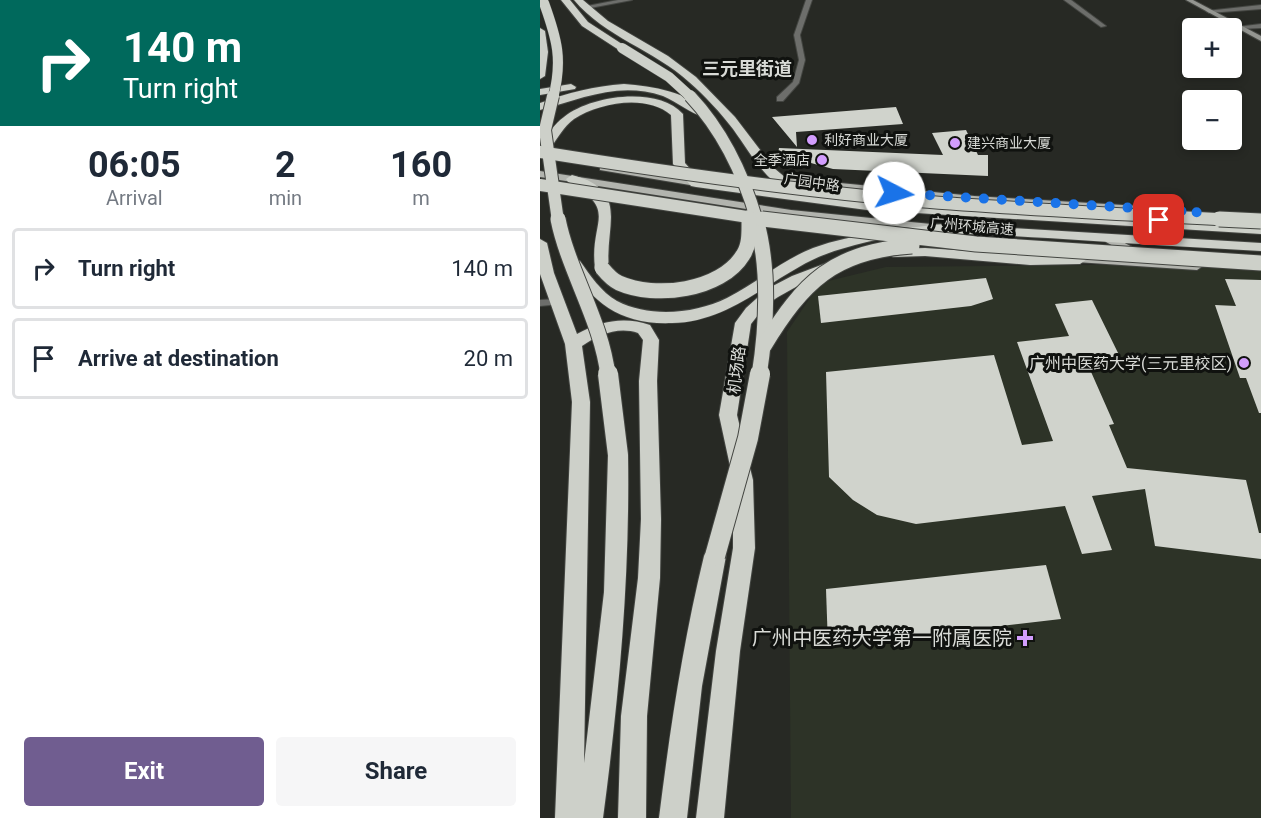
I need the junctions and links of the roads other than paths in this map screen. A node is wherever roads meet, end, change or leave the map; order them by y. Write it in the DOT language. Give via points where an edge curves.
graph roads {
  1 [pos="565,0"];
  2 [pos="629,0"];
  3 [pos="809,0"];
  4 [pos="1068,0"];
  5 [pos="1189,0"];
  6 [pos="543,2"];
  7 [pos="582,4"];
  8 [pos="1261,7"];
  9 [pos="1209,11"];
  10 [pos="1222,18"];
  11 [pos="1103,26"];
  12 [pos="1261,26"];
  13 [pos="1242,27"];
  14 [pos="1242,29"];
  15 [pos="540,31"];
  16 [pos="1261,39"];
  17 [pos="684,73"];
  18 [pos="540,76"];
  19 [pos="540,92"];
  20 [pos="780,99"];
  21 [pos="540,107"];
  22 [pos="704,114"];
  23 [pos="542,152"];
  24 [pos="540,174"];
  25 [pos="572,179"];
  26 [pos="778,180"];
  27 [pos="696,183"];
  28 [pos="540,185"];
  29 [pos="750,200"];
  30 [pos="823,201"];
  31 [pos="1053,204"];
  32 [pos="1198,212"];
  33 [pos="1013,216"];
  34 [pos="1261,216"];
  35 [pos="1261,221"];
  36 [pos="1140,223"];
  37 [pos="943,228"];
  38 [pos="1261,230"];
  39 [pos="1110,239"];
  40 [pos="540,243"];
  41 [pos="1261,247"];
  42 [pos="566,249"];
  43 [pos="1080,259"];
  44 [pos="1261,263"];
  45 [pos="1153,264"];
  46 [pos="1261,270"];
  47 [pos="558,302"];
  48 [pos="540,303"];
  49 [pos="573,344"];
  50 [pos="762,350"];
  51 [pos="569,818"];
  52 [pos="589,818"];
  53 [pos="632,818"];
  54 [pos="673,818"];
  55 [pos="710,818"];
  1 -- 22 [label="highway, 机场路, bridge" via="585,24 676,83"];
  2 -- 7 [label="street"];
  3 -- 20 [label="street" via="797,35 802,60 796,83"];
  4 -- 11 [label="street"];
  5 -- 9 [label="street"];
  6 -- 23 [label="highway, bridge" via="559,53 558,78"];
  7 -- 17 [label="highway"];
  8 -- 9 [label="street"];
  9 -- 10 [label="street"];
  12 -- 13 [label="street"];
  14 -- 16 [label="street"];
  15 -- 18 [label="highway"];
  17 -- 19 [label="highway"];
  17 -- 26 [label="highway" via="727,114"];
  21 -- 22 [label="highway" via="573,95 616,88 649,90 680,98"];
  22 -- 29 [label="highway, 机场路, bridge" via="727,147"];
  23 -- 27 [label="main road, 广园中路"];
  23 -- 27 [label="highway" via="571,117 607,103 649,101 667,105 677,114 679,164"];
  23 -- 35 [label="highway, 广州环城高速, bridge" via="704,177 879,197"];
  23 -- 42 [label="highway, bridge"];
  24 -- 25 [label="main road, 广园中路"];
  25 -- 29 [label="highway, bridge" via="604,201 602,268 616,283 642,290 688,288 724,272 742,257 748,238"];
  25 -- 37 [label="main road, 广园中路" via="791,213"];
  26 -- 30 [label="highway" via="792,190"];
  26 -- 31 [label="main road"];
  27 -- 30 [label="highway, 广园中路"];
  28 -- 44 [label="highway, 广州环城高速, bridge" via="731,216 883,235"];
  29 -- 50 [label="highway, 机场路, bridge" via="758,223 762,256"];
  30 -- 33 [label="highway, 广园中路"];
  31 -- 32 [label="main road"];
  31 -- 33 [label="main road"];
  32 -- 34 [label="main road"];
  32 -- 36 [label="main road"];
  33 -- 36 [label="highway, 广园中路"];
  36 -- 38 [label="highway, 广园中路"];
  37 -- 39 [label="highway, 广园中路"];
  37 -- 42 [label="highway, bridge" via="876,236 819,250 740,298 715,309 671,318 638,314 610,304 589,285"];
  39 -- 41 [label="highway, 广园中路"];
  39 -- 45 [label="main road"];
  40 -- 47 [label="highway"];
  42 -- 52 [label="highway, bridge" via="584,291 607,366 618,455 615,601 604,720"];
  43 -- 45 [label="main road"];
  43 -- 50 [label="highway, bridge" via="927,246 887,248 845,260 798,294"];
  43 -- 55 [label="highway" via="1030,260 925,252 866,257 796,279 768,296 748,315 743,323 728,416 743,480 744,548"];
  45 -- 46 [label="main road"];
  47 -- 48 [label="street"];
  47 -- 49 [label="highway"];
  49 -- 51 [label="highway" via="581,402"];
  49 -- 53 [label="highway" via="604,328 627,325 644,329 651,340 649,578 634,716"];
  50 -- 54 [label="highway, 机场路, bridge" via="754,412 702,608"];
}
